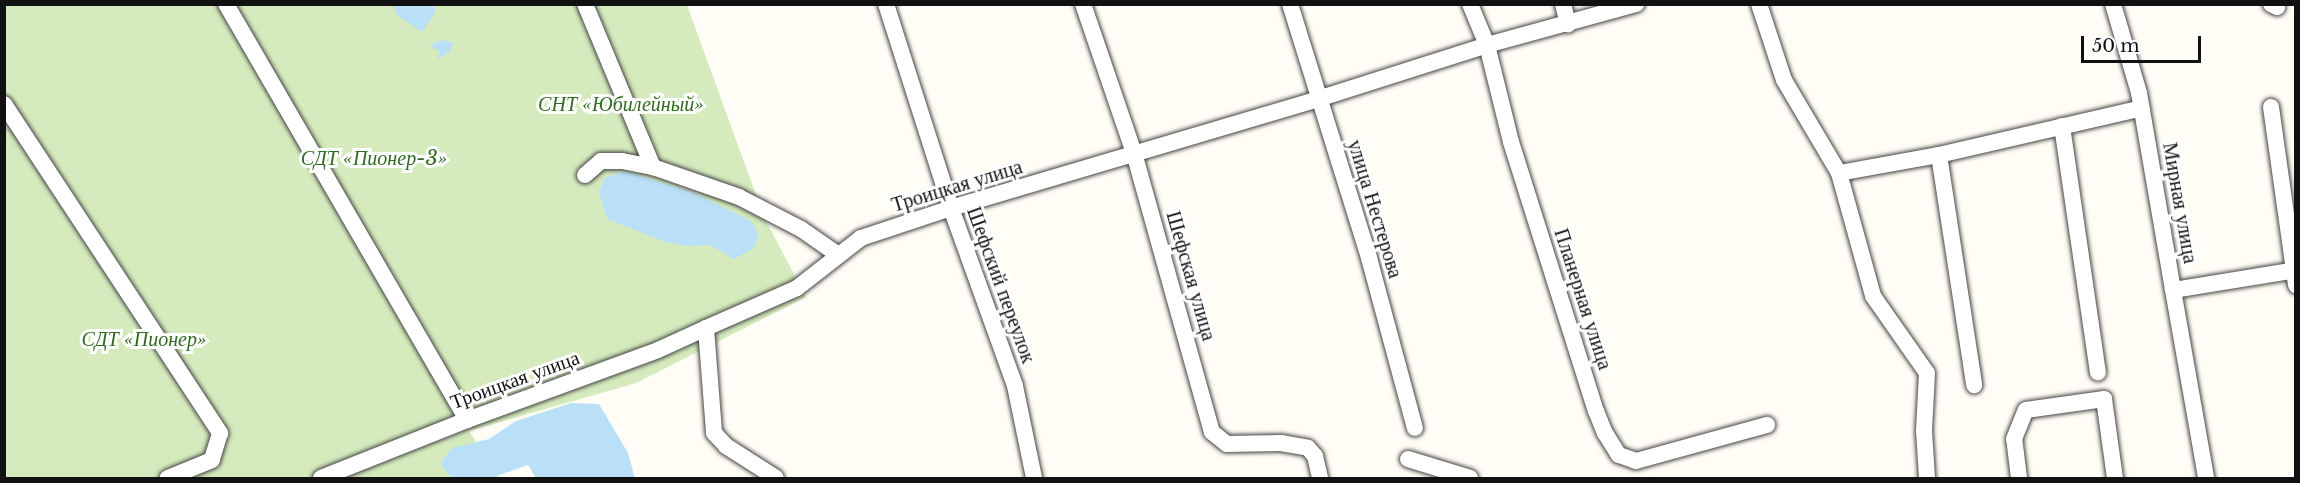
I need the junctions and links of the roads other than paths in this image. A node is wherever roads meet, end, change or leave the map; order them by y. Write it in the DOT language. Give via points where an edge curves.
graph roads {
  1 [pos="225,4"];
  2 [pos="585,4"];
  3 [pos="886,4"];
  4 [pos="1083,4"];
  5 [pos="1290,4"];
  6 [pos="1470,4"];
  7 [pos="1563,4"];
  8 [pos="1636,4"];
  9 [pos="1759,4"];
  10 [pos="2113,4"];
  11 [pos="1568,24"];
  12 [pos="1487,45"];
  13 [pos="1318,99"];
  14 [pos="4,104"];
  15 [pos="2271,107"];
  16 [pos="2142,108"];
  17 [pos="2062,126"];
  18 [pos="1134,153"];
  19 [pos="1939,155"];
  20 [pos="653,167"];
  21 [pos="1839,173"];
  22 [pos="585,175"];
  23 [pos="951,208"];
  24 [pos="837,254"];
  25 [pos="2295,275"];
  26 [pos="2173,290"];
  27 [pos="706,328"];
  28 [pos="2098,372"];
  29 [pos="1974,385"];
  30 [pos="467,420"];
  31 [pos="1767,425"];
  32 [pos="1415,428"];
  33 [pos="1408,459"];
  34 [pos="168,478"];
  35 [pos="321,478"];
  36 [pos="776,478"];
  37 [pos="1034,478"];
  38 [pos="1320,478"];
  39 [pos="1470,478"];
  40 [pos="1928,478"];
  41 [pos="2019,478"];
  42 [pos="2115,478"];
  43 [pos="2206,478"];
  1 -- 30 [label="street"];
  2 -- 20 [label="street"];
  3 -- 23 [label="street, Шефский переулок"];
  4 -- 18 [label="street, Шефская улица"];
  5 -- 13 [label="street, улица Нестерова"];
  6 -- 12 [label="street, Планерная улица"];
  7 -- 11 [label="street"];
  8 -- 11 [label="street, Троицкая улица"];
  9 -- 21 [label="street" via="1784,80"];
  10 -- 16 [label="street, Мирная улица"];
  11 -- 12 [label="street, Троицкая улица"];
  12 -- 13 [label="street, Троицкая улица"];
  12 -- 31 [label="street, Планерная улица" via="1511,142 1596,411 1619,455 1636,461"];
  13 -- 18 [label="street, Троицкая улица"];
  13 -- 32 [label="street, улица Нестерова" via="1369,258"];
  14 -- 34 [label="street" via="220,433 212,460"];
  15 -- 25 [label="street"];
  16 -- 17 [label="street"];
  16 -- 26 [label="street, Мирная улица"];
  17 -- 19 [label="street"];
  17 -- 28 [label="street"];
  18 -- 23 [label="street, Троицкая улица"];
  18 -- 38 [label="street, Шефская улица" via="1212,432 1227,444 1281,443 1308,448 1315,456"];
  19 -- 21 [label="street"];
  19 -- 29 [label="street"];
  20 -- 22 [label="street" via="601,161"];
  20 -- 24 [label="street" via="738,197 801,229"];
  21 -- 40 [label="street" via="1873,296 1927,373 1924,431"];
  23 -- 24 [label="street, Троицкая улица" via="861,238"];
  23 -- 37 [label="street, Шефский переулок" via="1015,386"];
  24 -- 27 [label="street, Троицкая улица" via="797,288"];
  25 -- 26 [label="street, Мирная улица"];
  26 -- 43 [label="street"];
  27 -- 30 [label="street, Троицкая улица" via="658,350"];
  27 -- 36 [label="street" via="714,433 726,446"];
  30 -- 35 [label="street, Троицкая улица"];
  33 -- 39 [label="street"];
  41 -- 42 [label="street" via="2013,439 2026,410 2104,399"];
}
